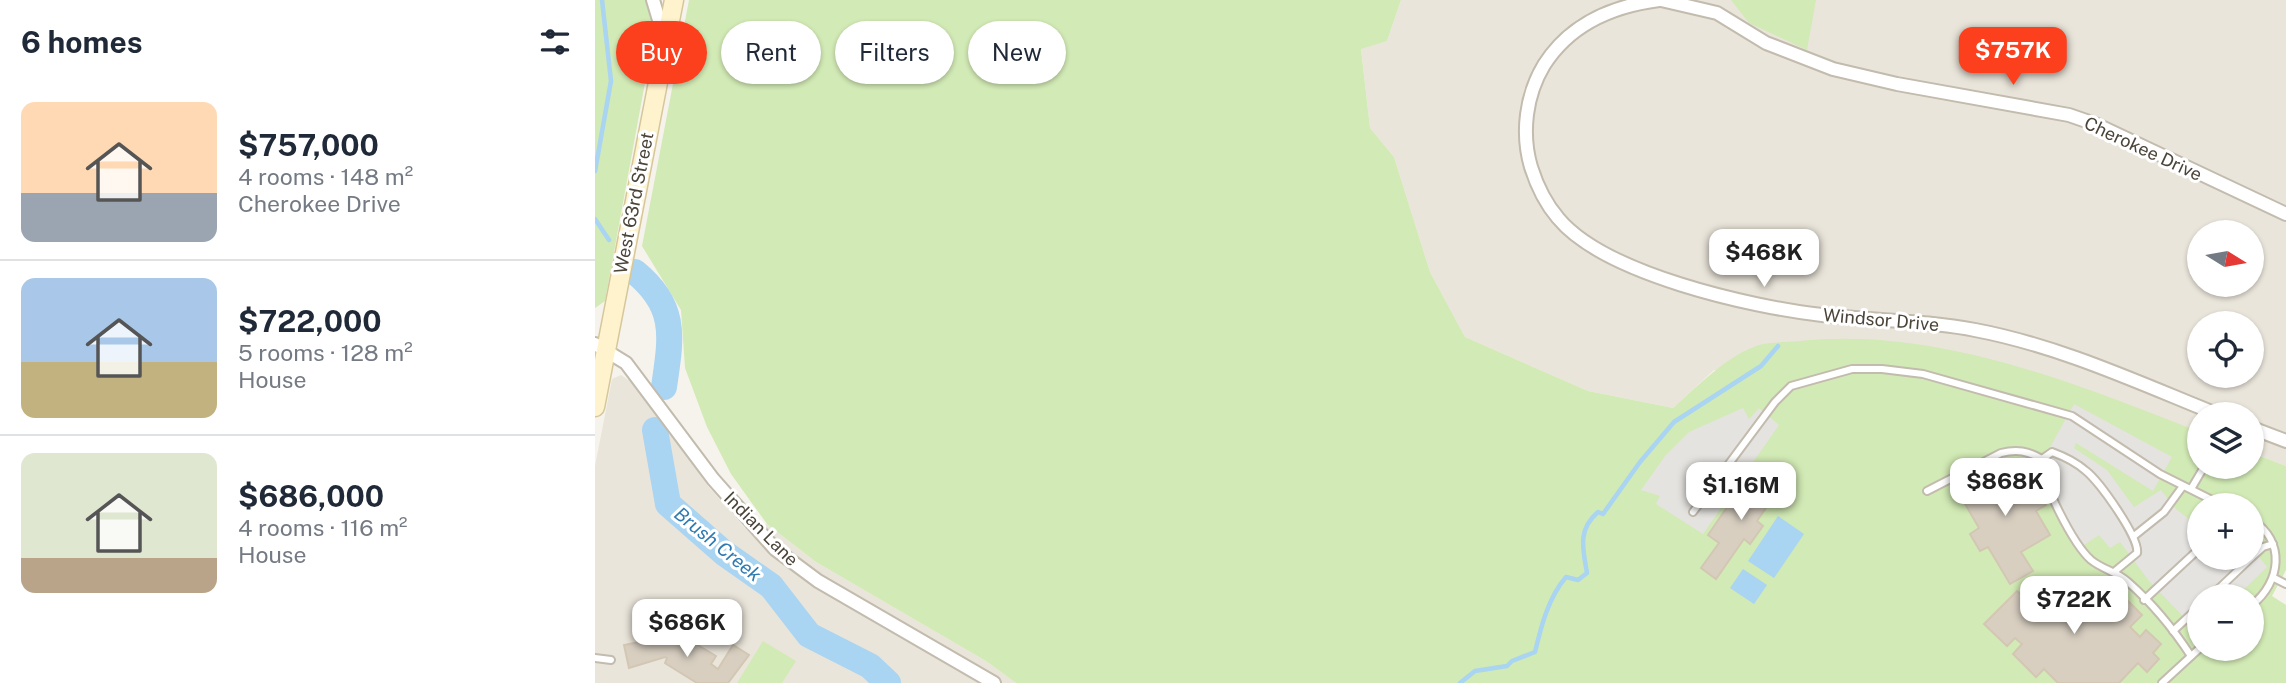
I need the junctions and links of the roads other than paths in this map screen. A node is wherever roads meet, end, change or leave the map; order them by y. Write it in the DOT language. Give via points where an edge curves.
graph roads {
  1 [pos="653,0"];
  2 [pos="674,0"];
  3 [pos="1660,0"];
  4 [pos="1716,6"];
  5 [pos="659,21"];
  6 [pos="670,21"];
  7 [pos="657,84"];
  8 [pos="2286,214"];
  9 [pos="599,348"];
  10 [pos="2187,402"];
  11 [pos="595,407"];
  12 [pos="2264,433"];
  13 [pos="2286,441"];
  14 [pos="2042,459"];
  15 [pos="2197,479"];
  16 [pos="2183,485"];
  17 [pos="2191,489"];
  18 [pos="1927,491"];
  19 [pos="2199,493"];
  20 [pos="1693,512"];
  21 [pos="2264,530"];
  22 [pos="2133,536"];
  23 [pos="2273,544"];
  24 [pos="2264,547"];
  25 [pos="2187,560"];
  26 [pos="2239,570"];
  27 [pos="2114,572"];
  28 [pos="2274,578"];
  29 [pos="2224,584"];
  30 [pos="2286,584"];
  31 [pos="2264,590"];
  32 [pos="2144,600"];
  33 [pos="2187,618"];
  34 [pos="2173,631"];
  35 [pos="2187,650"];
  36 [pos="595,658"];
  37 [pos="611,660"];
  38 [pos="2187,660"];
  39 [pos="994,683"];
  40 [pos="2162,683"];
  1 -- 5 [label="street"];
  2 -- 6 [label="main road, West 63rd Street"];
  3 -- 4 [label="street, Windsor Drive"];
  3 -- 10 [label="street, Windsor Drive" via="1591,20 1555,49 1536,82 1527,115 1529,158 1543,198 1575,234 1633,265 1703,291 1794,312 1941,325 2016,339 2064,353"];
  4 -- 8 [label="street, Cherokee Drive" via="1766,43 1833,69 2069,115"];
  7 -- 9 [label="main road, West 63rd Street"];
  9 -- 11 [label="main road, West 63rd Street"];
  9 -- 39 [label="street, Indian Lane" via="626,363 720,488 775,549 818,581"];
  12 -- 13 [label="street"];
  14 -- 18 [label="lane" via="2030,452 2001,453"];
  14 -- 22 [label="lane" via="2052,452 2087,471"];
  14 -- 27 [label="lane" via="2041,472 2081,547 2090,559"];
  15 -- 17 [label="lane"];
  16 -- 17 [label="lane"];
  16 -- 20 [label="lane" via="2072,416 1923,374 1852,369 1791,386"];
  16 -- 22 [label="lane" via="2164,512"];
  17 -- 19 [label="lane"];
  21 -- 23 [label="lane"];
  22 -- 27 [label="lane" via="2137,553"];
  23 -- 24 [label="lane"];
  23 -- 28 [label="lane" via="2278,565"];
  25 -- 32 [label="lane"];
  26 -- 29 [label="lane"];
  27 -- 32 [label="lane"];
  28 -- 30 [label="lane"];
  28 -- 31 [label="lane"];
  32 -- 34 [label="lane"];
  33 -- 34 [label="lane"];
  34 -- 35 [label="lane"];
  36 -- 37 [label="lane"];
  38 -- 40 [label="lane"];
}
